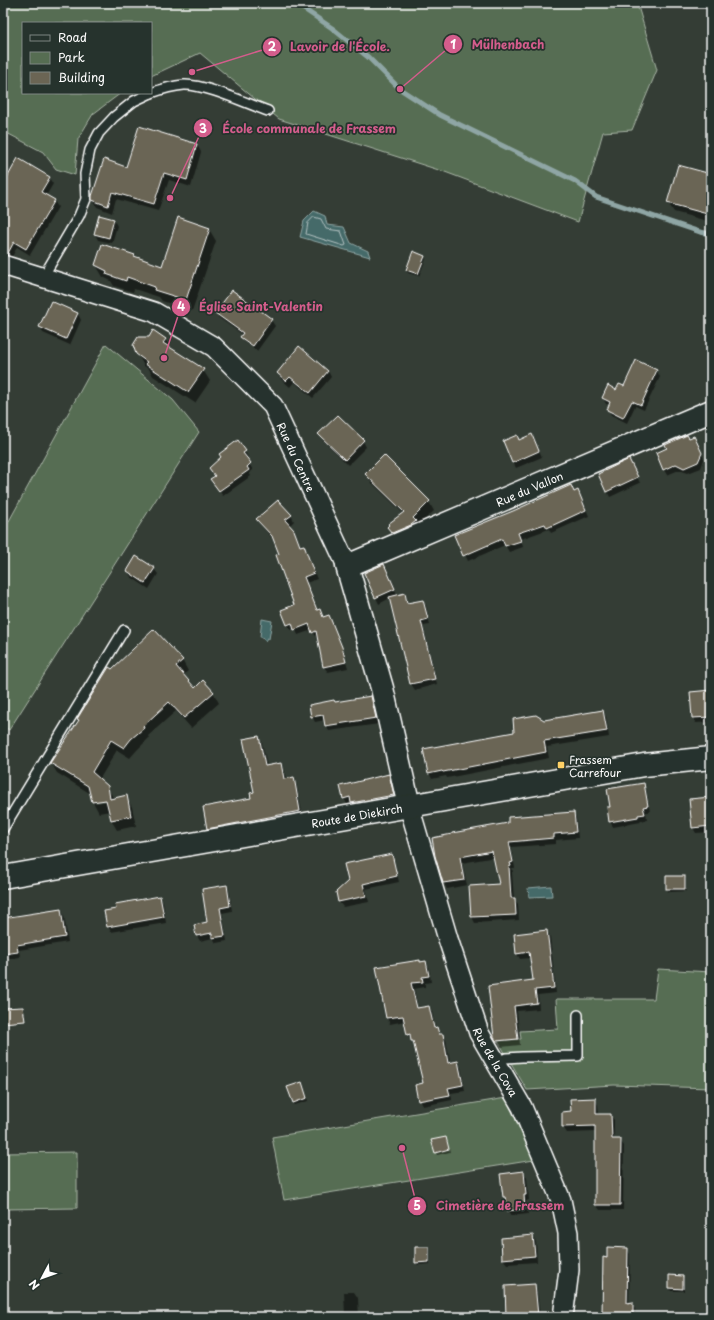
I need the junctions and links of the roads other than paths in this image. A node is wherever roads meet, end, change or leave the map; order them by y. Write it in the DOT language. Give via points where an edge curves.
graph roads {
  1 [pos="152,93"];
  2 [pos="149,94"];
  3 [pos="268,111"];
  4 [pos="3,265"];
  5 [pos="43,277"];
  6 [pos="711,411"];
  7 [pos="347,566"];
  8 [pos="124,630"];
  9 [pos="711,758"];
  10 [pos="409,806"];
  11 [pos="3,829"];
  12 [pos="3,876"];
  13 [pos="578,1015"];
  14 [pos="497,1064"];
  15 [pos="564,1317"];
  1 -- 3 [label="lane" via="186,85 207,89"];
  2 -- 5 [label="lane" via="134,101 99,133 90,150 85,174 86,199 79,216"];
  4 -- 5 [label="street, Rue du Centre"];
  5 -- 7 [label="street, Rue du Centre" via="154,312 214,347 273,406"];
  6 -- 7 [label="main road, Rue du Vallon"];
  7 -- 10 [label="main road, Rue du Centre" via="382,688"];
  8 -- 11 [label="lane"];
  9 -- 10 [label="main road, Route de Diekirch" via="644,765"];
  10 -- 12 [label="main road, Route de Diekirch"];
  10 -- 14 [label="street, Rue de la Cova" via="479,1033"];
  13 -- 14 [label="lane" via="578,1056 506,1058"];
  14 -- 15 [label="street, Rue de la Cova" via="522,1107 561,1200 568,1232 569,1270"];
}
